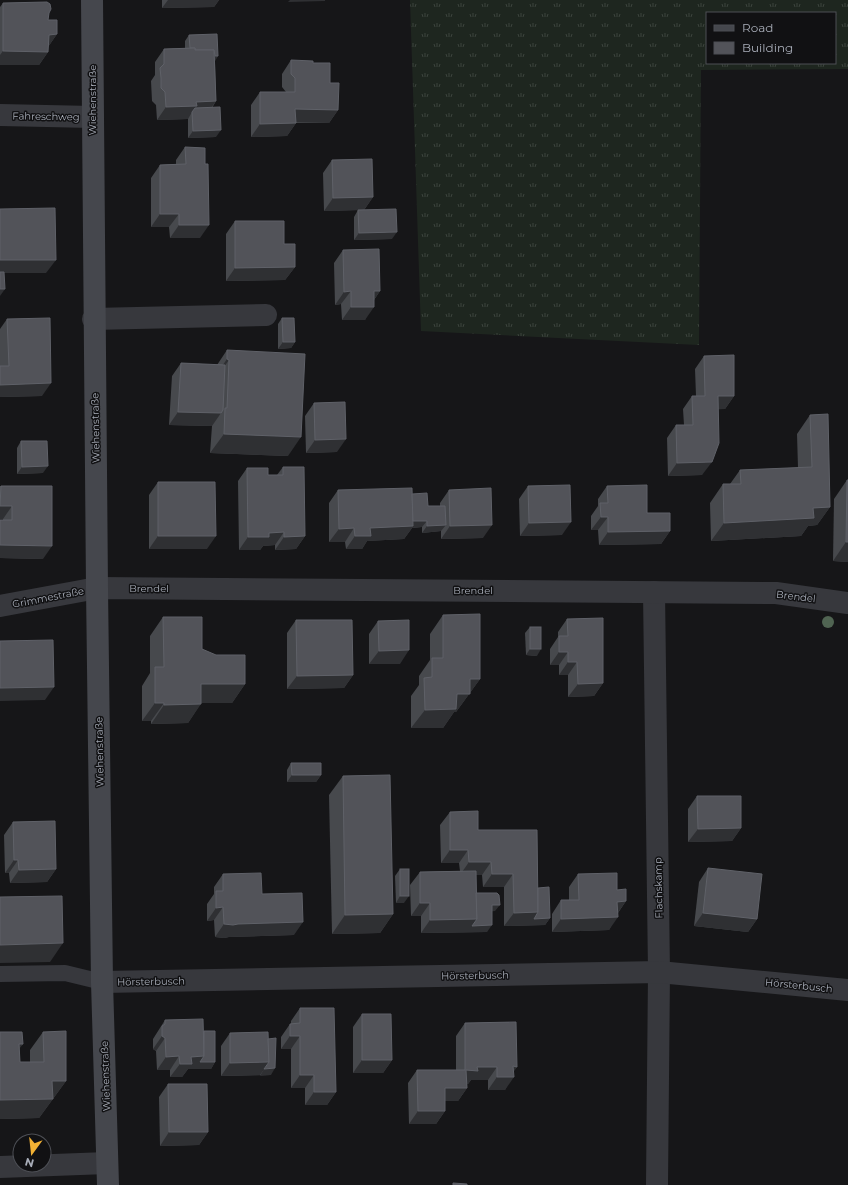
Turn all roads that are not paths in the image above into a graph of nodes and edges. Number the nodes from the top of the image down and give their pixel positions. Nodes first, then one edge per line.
1 (92, 0) edge
2 (0, 115) edge
3 (92, 117) junction
4 (266, 315) dead end
5 (94, 319) junction
6 (96, 588) junction
7 (654, 592) junction
8 (848, 603) edge
9 (0, 606) edge
10 (659, 972) junction
11 (0, 974) edge
12 (102, 982) junction
13 (848, 990) edge
14 (107, 1163) junction
15 (0, 1167) edge
16 (108, 1185) edge
17 (657, 1185) edge

1 - 3 street, Wiehenstraße
2 - 3 street, Fahreschweg
3 - 5 street, Wiehenstraße
4 - 5 street
5 - 6 street, Wiehenstraße
6 - 7 street, Brendel
6 - 9 street, Grimmestraße
6 - 12 street, Wiehenstraße
7 - 8 street, Brendel
7 - 10 street, Flachskamp
10 - 12 street, Hörsterbusch
10 - 13 street, Hörsterbusch
10 - 17 street, Flachskamp
11 - 12 lane
12 - 14 street, Wiehenstraße
14 - 15 street
14 - 16 street, Wiehenstraße

